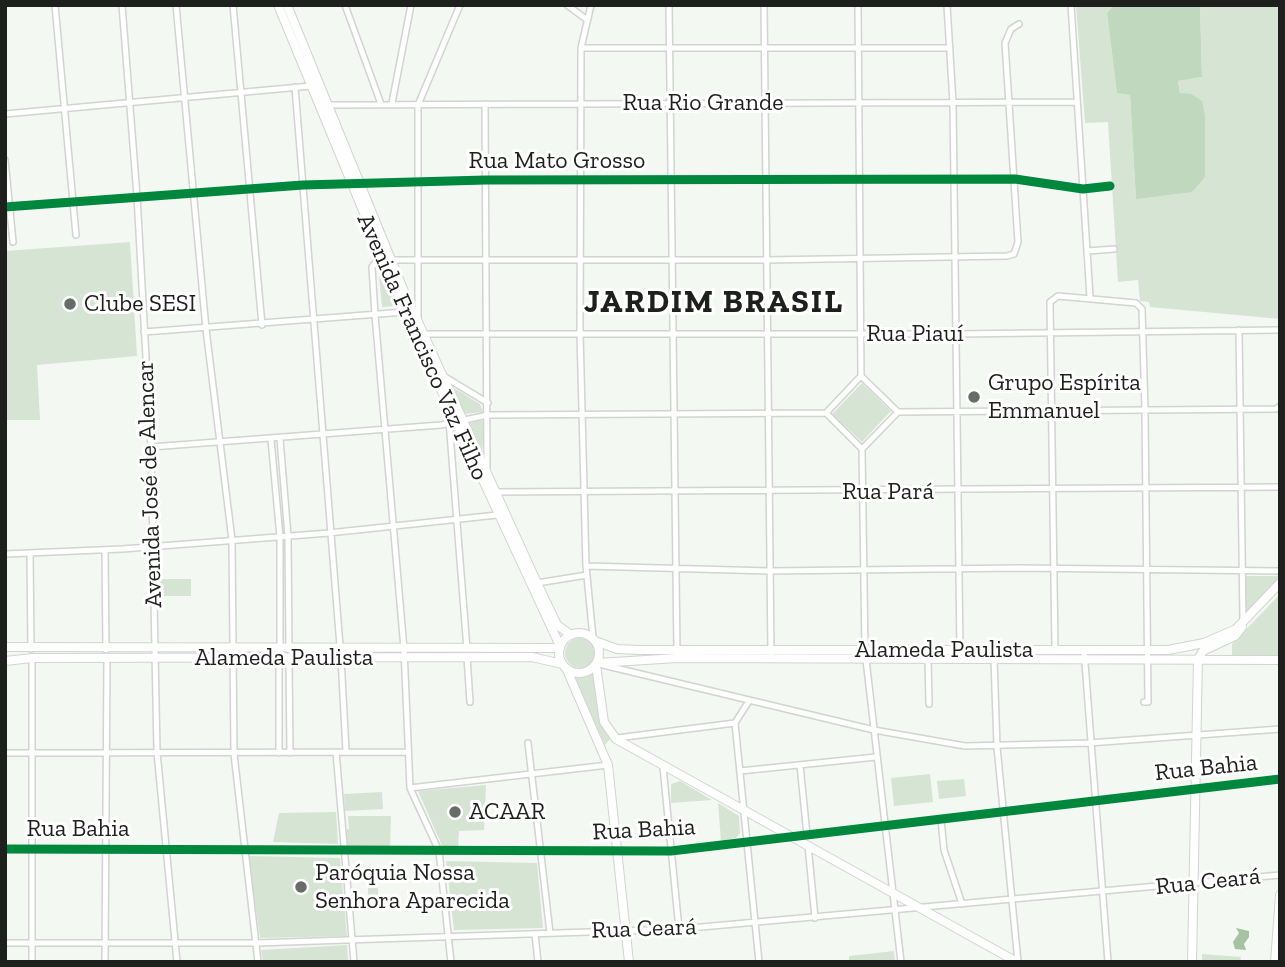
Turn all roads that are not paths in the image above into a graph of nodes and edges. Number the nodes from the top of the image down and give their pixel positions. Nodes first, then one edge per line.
1 (55, 5) edge
2 (122, 5) edge
3 (176, 5) edge
4 (233, 5) edge
5 (278, 5) edge
6 (287, 5) edge
7 (345, 5) edge
8 (460, 5) edge
9 (567, 5) edge
10 (591, 5) edge
11 (669, 5) edge
12 (764, 5) edge
13 (858, 5) edge
14 (947, 5) edge
15 (1071, 5) edge
16 (410, 6) edge
17 (586, 19) junction
18 (1019, 24) dead end
19 (671, 47) junction
20 (765, 47) junction
21 (581, 48) junction
22 (950, 48) junction
23 (858, 49) junction
24 (311, 86) junction
25 (295, 87) junction
26 (239, 91) junction
27 (184, 96) junction
28 (130, 101) junction
29 (672, 102) junction
30 (1077, 102) junction
31 (392, 103) junction
32 (580, 103) junction
33 (766, 103) junction
34 (953, 103) junction
35 (1010, 103) junction
36 (382, 104) junction
37 (485, 104) junction
38 (859, 104) junction
39 (329, 105) junction
40 (418, 105) junction
41 (66, 108) junction
42 (5, 114) edge
43 (5, 160) edge
44 (1015, 179) junction
45 (486, 180) junction
46 (580, 180) junction
47 (672, 180) junction
48 (418, 181) junction
49 (860, 181) junction
50 (954, 181) junction
51 (767, 182) junction
52 (354, 183) junction
53 (303, 185) junction
54 (1110, 187) dead end
55 (1083, 189) junction
56 (248, 190) junction
57 (192, 193) junction
58 (137, 196) junction
59 (71, 202) junction
60 (8, 207) edge
61 (76, 235) dead end
62 (13, 242) dead end
63 (1114, 249) dead end
64 (1088, 251) junction
65 (380, 256) junction
66 (674, 258) junction
67 (861, 258) junction
68 (955, 258) junction
69 (419, 259) junction
70 (580, 259) junction
71 (391, 260) junction
72 (486, 260) junction
73 (767, 260) junction
74 (1090, 298) junction
75 (405, 312) junction
76 (375, 315) junction
77 (313, 320) junction
78 (418, 321) junction
79 (262, 325) junction
80 (206, 329) junction
81 (1239, 330) junction
82 (1280, 330) edge
83 (144, 332) junction
84 (580, 332) junction
85 (675, 332) junction
86 (487, 333) junction
87 (1143, 333) junction
88 (424, 334) junction
89 (862, 334) junction
90 (956, 334) junction
91 (1049, 334) junction
92 (768, 335) junction
93 (443, 376) junction
94 (862, 376) junction
95 (488, 402) junction
96 (1240, 409) junction
97 (1278, 409) edge
98 (1053, 410) junction
99 (1145, 410) junction
100 (898, 412) junction
101 (958, 412) junction
102 (676, 413) junction
103 (768, 413) junction
104 (826, 413) junction
105 (581, 414) junction
106 (488, 415) junction
107 (456, 422) junction
108 (441, 425) junction
109 (386, 430) junction
110 (450, 432) junction
111 (322, 434) junction
112 (280, 439) junction
113 (271, 440) junction
114 (222, 443) junction
115 (151, 447) junction
116 (862, 449) junction
117 (487, 471) junction
118 (1280, 487) edge
119 (1146, 488) junction
120 (1241, 488) junction
121 (677, 489) junction
122 (1052, 490) junction
123 (583, 491) junction
124 (958, 491) junction
125 (496, 492) junction
126 (863, 492) junction
127 (768, 493) junction
128 (497, 515) junction
129 (456, 520) junction
130 (394, 527) junction
131 (329, 533) junction
132 (288, 536) junction
133 (280, 537) junction
134 (232, 540) junction
135 (155, 546) junction
136 (105, 550) junction
137 (30, 553) junction
138 (5, 554) edge
139 (586, 566) junction
140 (677, 567) junction
141 (959, 568) junction
142 (1053, 568) junction
143 (1242, 570) junction
144 (770, 571) junction
145 (864, 571) junction
146 (1147, 571) junction
147 (1280, 571) edge
148 (587, 575) junction
149 (537, 583) junction
150 (1280, 583) edge
151 (1277, 591) edge
152 (1243, 624) junction
153 (571, 635) junction
154 (594, 639) junction
155 (1229, 639) junction
156 (5, 647) edge
157 (560, 647) junction
158 (340, 648) junction
159 (405, 653) junction
160 (467, 653) junction
161 (31, 654) junction
162 (107, 654) junction
163 (155, 654) junction
164 (232, 654) junction
165 (284, 654) junction
166 (677, 654) junction
167 (771, 654) junction
168 (1055, 654) junction
169 (1083, 654) junction
170 (866, 655) junction
171 (960, 655) junction
172 (1148, 655) junction
173 (341, 658) junction
174 (928, 659) junction
175 (994, 659) junction
176 (1198, 659) junction
177 (1227, 659) junction
178 (1280, 660) edge
179 (5, 661) edge
180 (597, 664) junction
181 (564, 667) junction
182 (749, 701) junction
183 (470, 702) dead end
184 (1144, 702) dead end
185 (929, 704) dead end
186 (735, 723) junction
187 (1280, 729) edge
188 (874, 730) junction
189 (1198, 734) junction
190 (616, 738) junction
191 (528, 743) dead end
192 (1089, 743) junction
193 (998, 747) junction
194 (346, 751) junction
195 (157, 752) junction
196 (336, 752) junction
197 (407, 752) junction
198 (5, 753) edge
199 (31, 753) junction
200 (108, 753) junction
201 (279, 753) junction
202 (290, 753) junction
203 (234, 754) junction
204 (606, 754) junction
205 (876, 757) junction
206 (608, 765) junction
207 (800, 765) junction
208 (663, 767) junction
209 (740, 771) junction
210 (531, 773) junction
211 (1280, 779) edge
212 (411, 788) junction
213 (1196, 789) junction
214 (1094, 800) junction
215 (743, 811) junction
216 (1003, 811) junction
217 (941, 820) junction
218 (886, 827) junction
219 (807, 835) junction
220 (789, 836) junction
221 (746, 843) junction
222 (808, 847) junction
223 (165, 848) junction
224 (244, 848) junction
225 (5, 849) edge
226 (32, 849) junction
227 (106, 849) junction
228 (343, 849) junction
229 (439, 851) junction
230 (671, 851) junction
231 (619, 852) junction
232 (541, 853) junction
233 (1280, 876) edge
234 (1195, 884) junction
235 (1103, 893) junction
236 (893, 894) junction
237 (1280, 895) edge
238 (1012, 900) junction
239 (962, 904) junction
240 (922, 907) junction
241 (895, 909) junction
242 (816, 918) junction
243 (755, 924) junction
244 (626, 929) junction
245 (680, 929) junction
246 (551, 933) junction
247 (535, 934) junction
248 (448, 935) junction
249 (1278, 938) edge
250 (352, 940) junction
251 (174, 942) junction
252 (5, 943) edge
253 (32, 943) junction
254 (105, 943) junction
255 (256, 943) junction
256 (32, 962) edge
257 (105, 962) edge
258 (177, 962) edge
259 (258, 962) edge
260 (354, 962) edge
261 (451, 962) edge
262 (538, 962) edge
263 (629, 962) edge
264 (759, 962) edge
265 (901, 962) edge
266 (1017, 962) edge
267 (1108, 962) edge
268 (1192, 962) edge
269 (1275, 962) edge

1 - 41 street
2 - 28 street, Avenida José de Alencar
3 - 27 street
4 - 26 street
5 - 24 main road, Avenida Francisco Vaz Filho
6 - 39 main road, Avenida Francisco Vaz Filho
7 - 36 street
8 - 40 street
9 - 17 street
10 - 17 street
11 - 19 street
12 - 20 street
13 - 23 street
14 - 22 street
15 - 30 street
16 - 31 street
17 - 21 street
18 - 35 street
19 - 20 street
19 - 21 street
19 - 29 street
20 - 23 street
20 - 33 street
21 - 32 street
22 - 23 street
22 - 34 street
23 - 38 street
24 - 25 street
24 - 52 main road, Avenida Francisco Vaz Filho
25 - 26 street
25 - 53 street
26 - 27 street
26 - 56 street
27 - 28 street
27 - 57 street
28 - 41 street
28 - 58 street, Avenida José de Alencar
29 - 32 street, Rua Rio Grande
29 - 33 street, Rua Rio Grande
29 - 47 street
30 - 35 street, Rua Rio Grande
30 - 55 street
31 - 36 street, Rua Rio Grande
31 - 40 street, Rua Rio Grande
32 - 37 street, Rua Rio Grande
32 - 46 street
33 - 38 street, Rua Rio Grande
33 - 51 street
34 - 35 street, Rua Rio Grande
34 - 38 street, Rua Rio Grande
34 - 50 street
35 - 44 street
36 - 39 street, Rua Rio Grande
37 - 40 street, Rua Rio Grande
37 - 45 street
38 - 49 street
39 - 52 main road, Avenida Francisco Vaz Filho
40 - 48 street
41 - 42 street
41 - 59 street
43 - 60 street
44 - 50 street, Rua Mato Grosso
44 - 55 street, Rua Mato Grosso
44 - 68 street
45 - 46 street, Rua Mato Grosso
45 - 48 street, Rua Mato Grosso
45 - 72 street
46 - 47 street, Rua Mato Grosso
46 - 70 street
47 - 51 street, Rua Mato Grosso
47 - 66 street
48 - 52 street, Rua Mato Grosso
48 - 69 street
49 - 50 street, Rua Mato Grosso
49 - 51 street, Rua Mato Grosso
49 - 67 street
50 - 68 street
51 - 73 street
52 - 53 street, Rua Mato Grosso
52 - 65 main road, Avenida Francisco Vaz Filho
52 - 71 main road, Avenida Francisco Vaz Filho
53 - 56 street, Rua Mato Grosso
53 - 77 street
54 - 55 street, Rua Mato Grosso
55 - 64 street
56 - 57 street, Rua Mato Grosso
56 - 79 street
57 - 58 street, Rua Mato Grosso
57 - 80 street
58 - 59 street, Rua Mato Grosso
58 - 83 street, Avenida José de Alencar
59 - 60 street, Rua Mato Grosso
59 - 61 street
60 - 62 street
63 - 64 street
64 - 74 street
65 - 75 main road, Avenida Francisco Vaz Filho
65 - 76 street
66 - 70 street
66 - 73 street
66 - 85 street
67 - 68 street
67 - 73 street
67 - 89 street
68 - 90 street
69 - 71 street
69 - 72 street
69 - 78 street
70 - 72 street
70 - 84 street
71 - 78 main road, Avenida Francisco Vaz Filho
72 - 86 street
73 - 92 street
74 - 87 street
74 - 91 street
75 - 76 street
75 - 107 main road, Avenida Francisco Vaz Filho
76 - 77 street
76 - 109 street
77 - 79 street
77 - 111 street
78 - 88 main road, Avenida Francisco Vaz Filho
79 - 80 street
80 - 83 street
80 - 114 street
81 - 82 street, Rua Piauí
81 - 87 street, Rua Piauí
81 - 96 street
83 - 115 street, Avenida José de Alencar
84 - 85 street, Rua Piauí
84 - 86 street, Rua Piauí
84 - 105 street
85 - 92 street, Rua Piauí
85 - 102 street
86 - 88 street, Rua Piauí
86 - 95 street
87 - 91 street, Rua Piauí
87 - 99 street
88 - 93 main road, Avenida Francisco Vaz Filho
89 - 90 street, Rua Piauí
89 - 92 street, Rua Piauí
89 - 94 street
90 - 91 street, Rua Piauí
90 - 101 street
91 - 98 street
92 - 103 street
93 - 95 street
93 - 107 main road, Avenida Francisco Vaz Filho
94 - 100 street
94 - 104 street
95 - 106 street
96 - 97 street
96 - 99 street
96 - 120 street
98 - 99 street
98 - 101 street
98 - 122 street
99 - 119 street
100 - 101 street
100 - 116 street
101 - 124 street
102 - 103 street
102 - 105 street
102 - 121 street
103 - 104 street
103 - 127 street
104 - 116 street
105 - 106 street
105 - 123 street
106 - 107 street
106 - 117 street
107 - 108 street
107 - 110 street
107 - 117 main road, Avenida Francisco Vaz Filho
107 - 128 main road, Avenida Francisco Vaz Filho
108 - 109 street
108 - 110 street
109 - 111 street
109 - 130 street
110 - 129 street
111 - 112 street
111 - 131 street
112 - 113 street
112 - 132 street
113 - 114 street
113 - 133 street
114 - 115 street
114 - 134 street
115 - 135 street, Avenida José de Alencar
116 - 126 street
117 - 125 main road, Avenida Francisco Vaz Filho
118 - 120 street, Rua Pará
119 - 120 street, Rua Pará
119 - 122 street, Rua Pará
119 - 146 street
120 - 143 street
121 - 123 street, Rua Pará
121 - 127 street, Rua Pará
121 - 140 street
122 - 124 street, Rua Pará
122 - 142 street
123 - 125 street, Rua Pará
123 - 139 street
124 - 126 street, Rua Pará
124 - 141 street
125 - 149 main road, Avenida Francisco Vaz Filho
126 - 127 street, Rua Pará
126 - 145 street
127 - 144 street
128 - 129 street
128 - 157 main road, Avenida Francisco Vaz Filho
129 - 130 street
129 - 160 street
130 - 131 street
130 - 159 street
131 - 132 street
131 - 158 street
132 - 133 street
132 - 165 street
133 - 134 street
133 - 165 street
134 - 135 street
134 - 164 street
135 - 136 street
135 - 163 street, Avenida José de Alencar
136 - 137 street
136 - 162 street
137 - 138 street
137 - 161 street
139 - 140 street
139 - 148 street
140 - 144 street
140 - 166 street
141 - 142 street
141 - 145 street
141 - 171 street
142 - 146 street
142 - 168 street
143 - 146 street
143 - 147 street
143 - 152 street
144 - 145 street
144 - 167 street
145 - 170 street
146 - 172 street
148 - 149 street
148 - 154 street
149 - 153 main road, Avenida Francisco Vaz Filho
150 - 151 main road, Alameda Paulista
151 - 152 main road, Alameda Paulista
152 - 155 main road
152 - 172 main road, Alameda Paulista
153 - 154 main road
153 - 157 main road
154 - 166 main road, Alameda Paulista
154 - 180 main road
155 - 176 main road
155 - 177 main road
156 - 161 main road, Alameda Paulista
157 - 160 main road, Alameda Paulista
157 - 181 main road
158 - 159 main road, Alameda Paulista
158 - 165 main road, Alameda Paulista
158 - 173 street
159 - 160 main road, Alameda Paulista
159 - 173 main road, Alameda Paulista
159 - 197 street
160 - 181 main road, Alameda Paulista
160 - 183 street
161 - 162 main road, Alameda Paulista
161 - 179 main road, Alameda Paulista
161 - 199 street
162 - 163 main road, Alameda Paulista
162 - 200 street
163 - 164 main road, Alameda Paulista
163 - 195 street, Avenida José de Alencar
164 - 165 main road, Alameda Paulista
164 - 203 street
165 - 173 main road, Alameda Paulista
165 - 201 street
165 - 202 street
166 - 167 main road, Alameda Paulista
166 - 180 main road, Alameda Paulista
167 - 170 main road, Alameda Paulista
168 - 169 main road, Alameda Paulista
168 - 171 main road, Alameda Paulista
168 - 175 main road, Alameda Paulista
169 - 172 main road, Alameda Paulista
169 - 192 street
170 - 171 main road, Alameda Paulista
170 - 174 main road, Alameda Paulista
170 - 188 street
171 - 174 main road, Alameda Paulista
171 - 175 main road, Alameda Paulista
172 - 176 main road, Alameda Paulista
172 - 184 street
173 - 194 street
174 - 185 street
175 - 193 street
176 - 177 main road, Alameda Paulista
176 - 189 main road
177 - 178 main road, Alameda Paulista
180 - 181 main road
180 - 182 street
180 - 190 main road
181 - 204 main road
182 - 186 street
182 - 188 street
186 - 190 street
186 - 209 street
187 - 189 street
188 - 193 street
188 - 205 street
189 - 192 street
189 - 213 main road
190 - 204 main road
190 - 208 main road
191 - 210 street
192 - 193 street
192 - 214 street
193 - 216 street
194 - 196 street
194 - 197 street
195 - 200 street
195 - 203 street
195 - 223 street, Avenida José de Alencar
196 - 202 street
196 - 228 street
197 - 212 street
198 - 199 street
199 - 200 street
199 - 226 street
200 - 227 street
201 - 202 street
201 - 203 street
203 - 224 street
204 - 206 main road
205 - 207 street
205 - 218 street
206 - 210 street
206 - 231 main road
207 - 209 street
207 - 219 street
208 - 215 main road
208 - 230 street
209 - 215 street
210 - 212 street
210 - 232 street
211 - 213 street, Rua Bahia
212 - 229 street
213 - 214 street, Rua Bahia
213 - 234 main road
214 - 216 street, Rua Bahia
214 - 235 street
215 - 220 main road
215 - 221 street
216 - 217 street, Rua Bahia
216 - 238 street
217 - 218 street, Rua Bahia
217 - 239 street
218 - 219 street, Rua Bahia
218 - 236 street
219 - 220 street, Rua Bahia
219 - 222 street
220 - 221 street, Rua Bahia
220 - 222 main road
221 - 230 street, Rua Bahia
221 - 243 street
222 - 236 main road
222 - 242 street
223 - 224 street, Rua Bahia
223 - 227 street, Rua Bahia
223 - 251 street, Avenida José de Alencar
224 - 228 street, Rua Bahia
224 - 255 street
225 - 226 street, Rua Bahia
226 - 227 street, Rua Bahia
226 - 253 street
227 - 254 street
228 - 229 street, Rua Bahia
228 - 250 street
229 - 232 street, Rua Bahia
229 - 248 street
230 - 231 street, Rua Bahia
230 - 245 street
231 - 232 street, Rua Bahia
231 - 244 main road
232 - 246 street
233 - 234 street, Rua Ceará
234 - 235 street, Rua Ceará
234 - 268 main road
235 - 238 street, Rua Ceará
235 - 267 street
236 - 240 main road
236 - 241 street
237 - 249 main road
238 - 239 street, Rua Ceará
238 - 266 street
239 - 240 street, Rua Ceará
240 - 241 street, Rua Ceará
240 - 266 main road
241 - 242 street, Rua Ceará
241 - 265 street
242 - 243 street, Rua Ceará
243 - 245 street, Rua Ceará
243 - 264 street
244 - 245 street, Rua Ceará
244 - 246 street, Rua Ceará
244 - 263 main road
246 - 247 street, Rua Ceará
247 - 248 street, Rua Ceará
247 - 262 street
248 - 250 street, Rua Ceará
248 - 261 street
249 - 269 main road
250 - 255 street, Rua Ceará
250 - 260 street
251 - 254 street, Rua Ceará
251 - 255 street, Rua Ceará
251 - 258 street, Avenida José de Alencar
252 - 253 street, Rua Ceará
253 - 254 street, Rua Ceará
253 - 256 street
254 - 257 street
255 - 259 street

